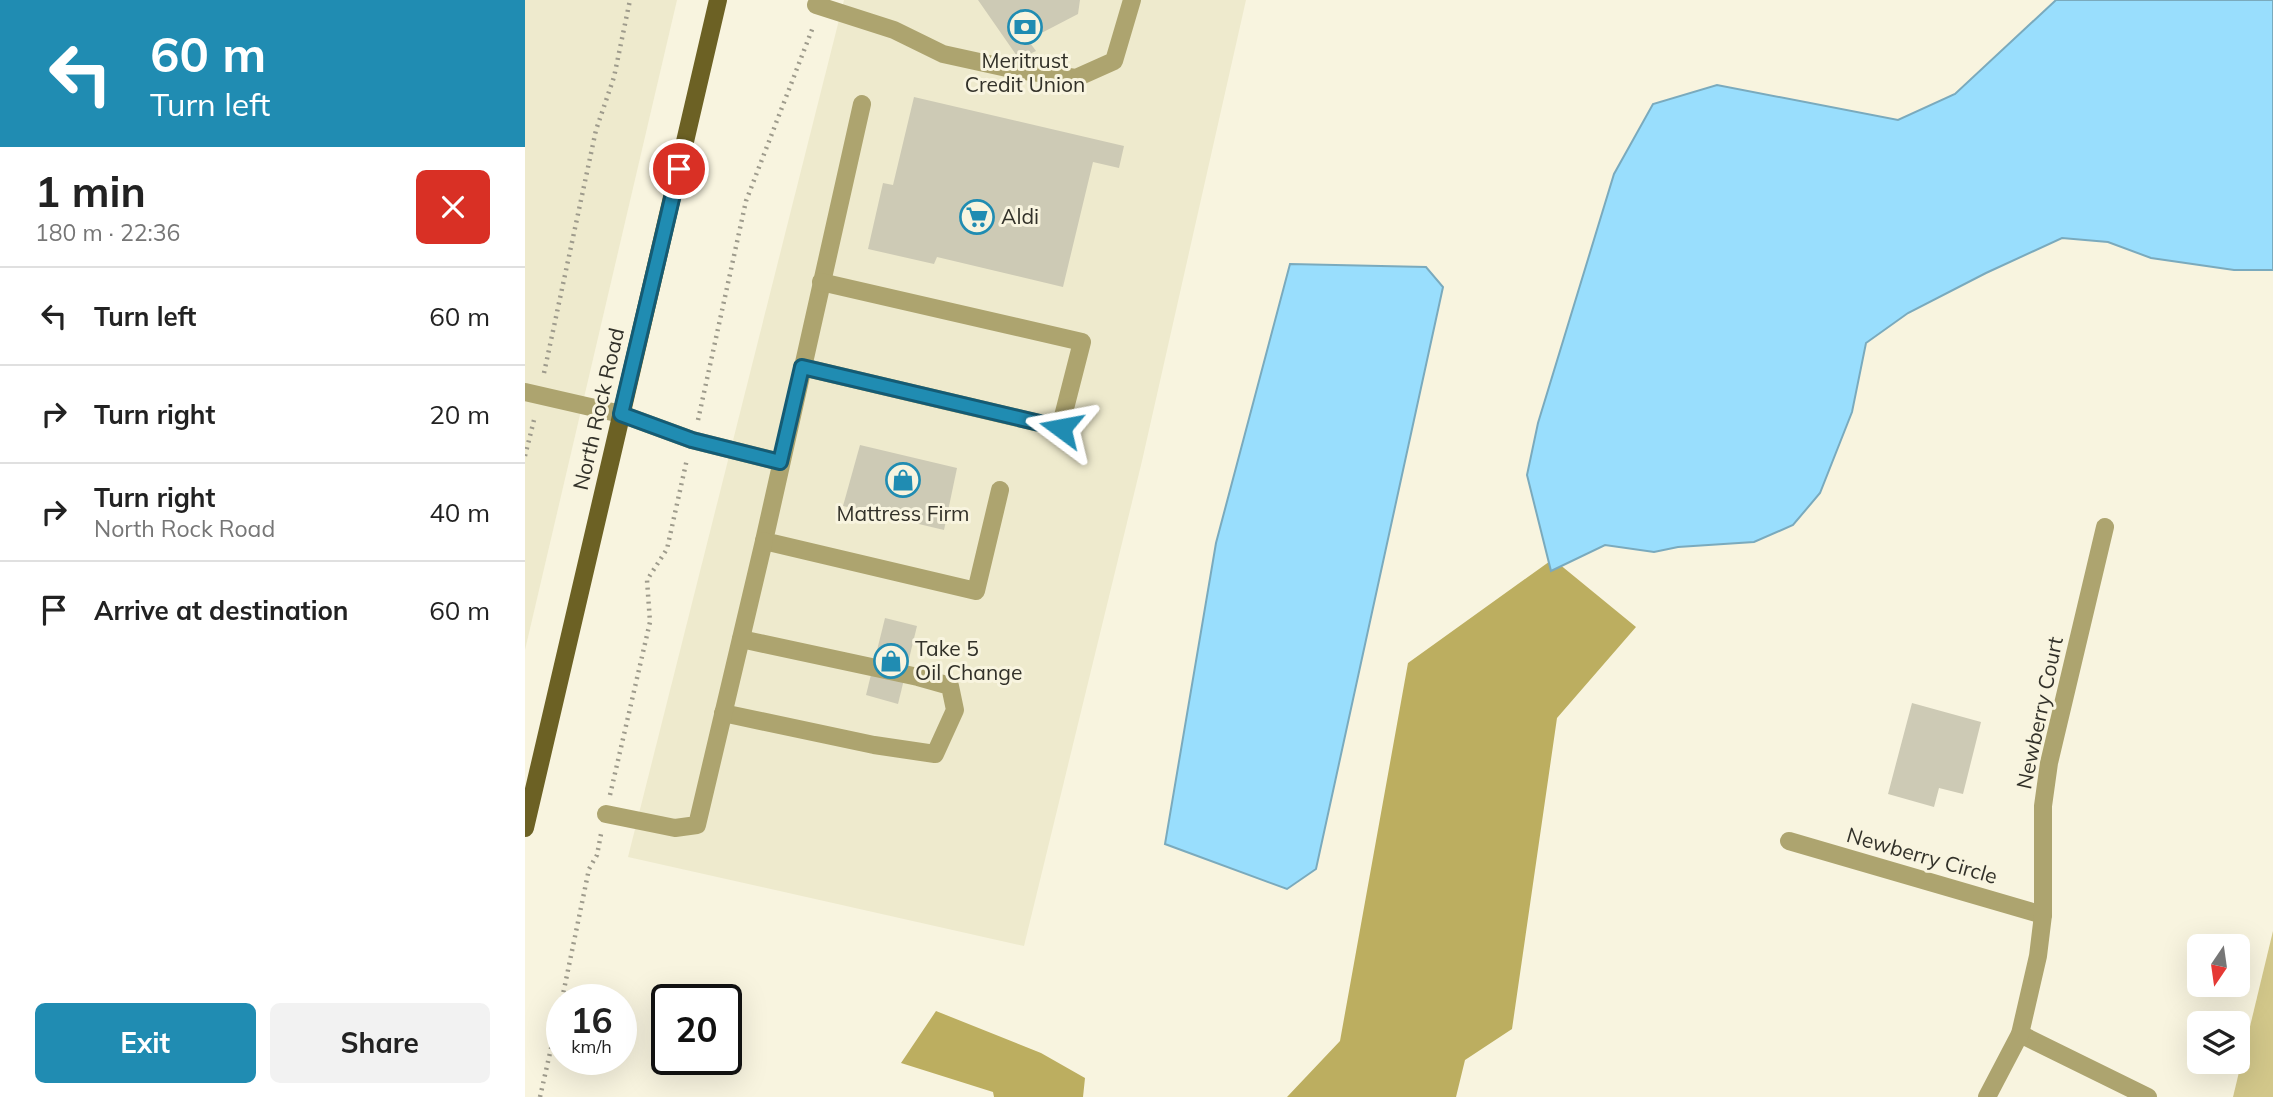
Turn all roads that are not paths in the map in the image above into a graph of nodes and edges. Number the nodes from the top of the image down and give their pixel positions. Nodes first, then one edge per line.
1 (718, 0) edge
2 (1132, 0) edge
3 (816, 5) road end
4 (862, 104) dead end
5 (821, 282) junction
6 (802, 367) junction
7 (525, 392) edge
8 (621, 414) junction
9 (780, 462) junction
10 (1000, 490) dead end
11 (2105, 527) dead end
12 (764, 541) junction
13 (741, 639) junction
14 (723, 713) junction
15 (606, 814) road end
16 (525, 828) edge
17 (1789, 841) dead end
18 (2043, 915) junction
19 (2020, 1034) junction
20 (1987, 1097) edge
21 (2148, 1097) edge

1 - 8 main road, North Rock Road
2 - 3 street
4 - 5 street
5 - 6 street
5 - 6 street
6 - 9 street
7 - 8 street
8 - 9 street
8 - 16 main road, North Rock Road
9 - 12 street
10 - 12 street
11 - 18 street, Newberry Court
12 - 13 street
13 - 14 street
13 - 14 street
14 - 15 street
17 - 18 street, Newberry Circle
18 - 19 street, Newberry Court
19 - 20 street, Newberry Court
19 - 21 street

